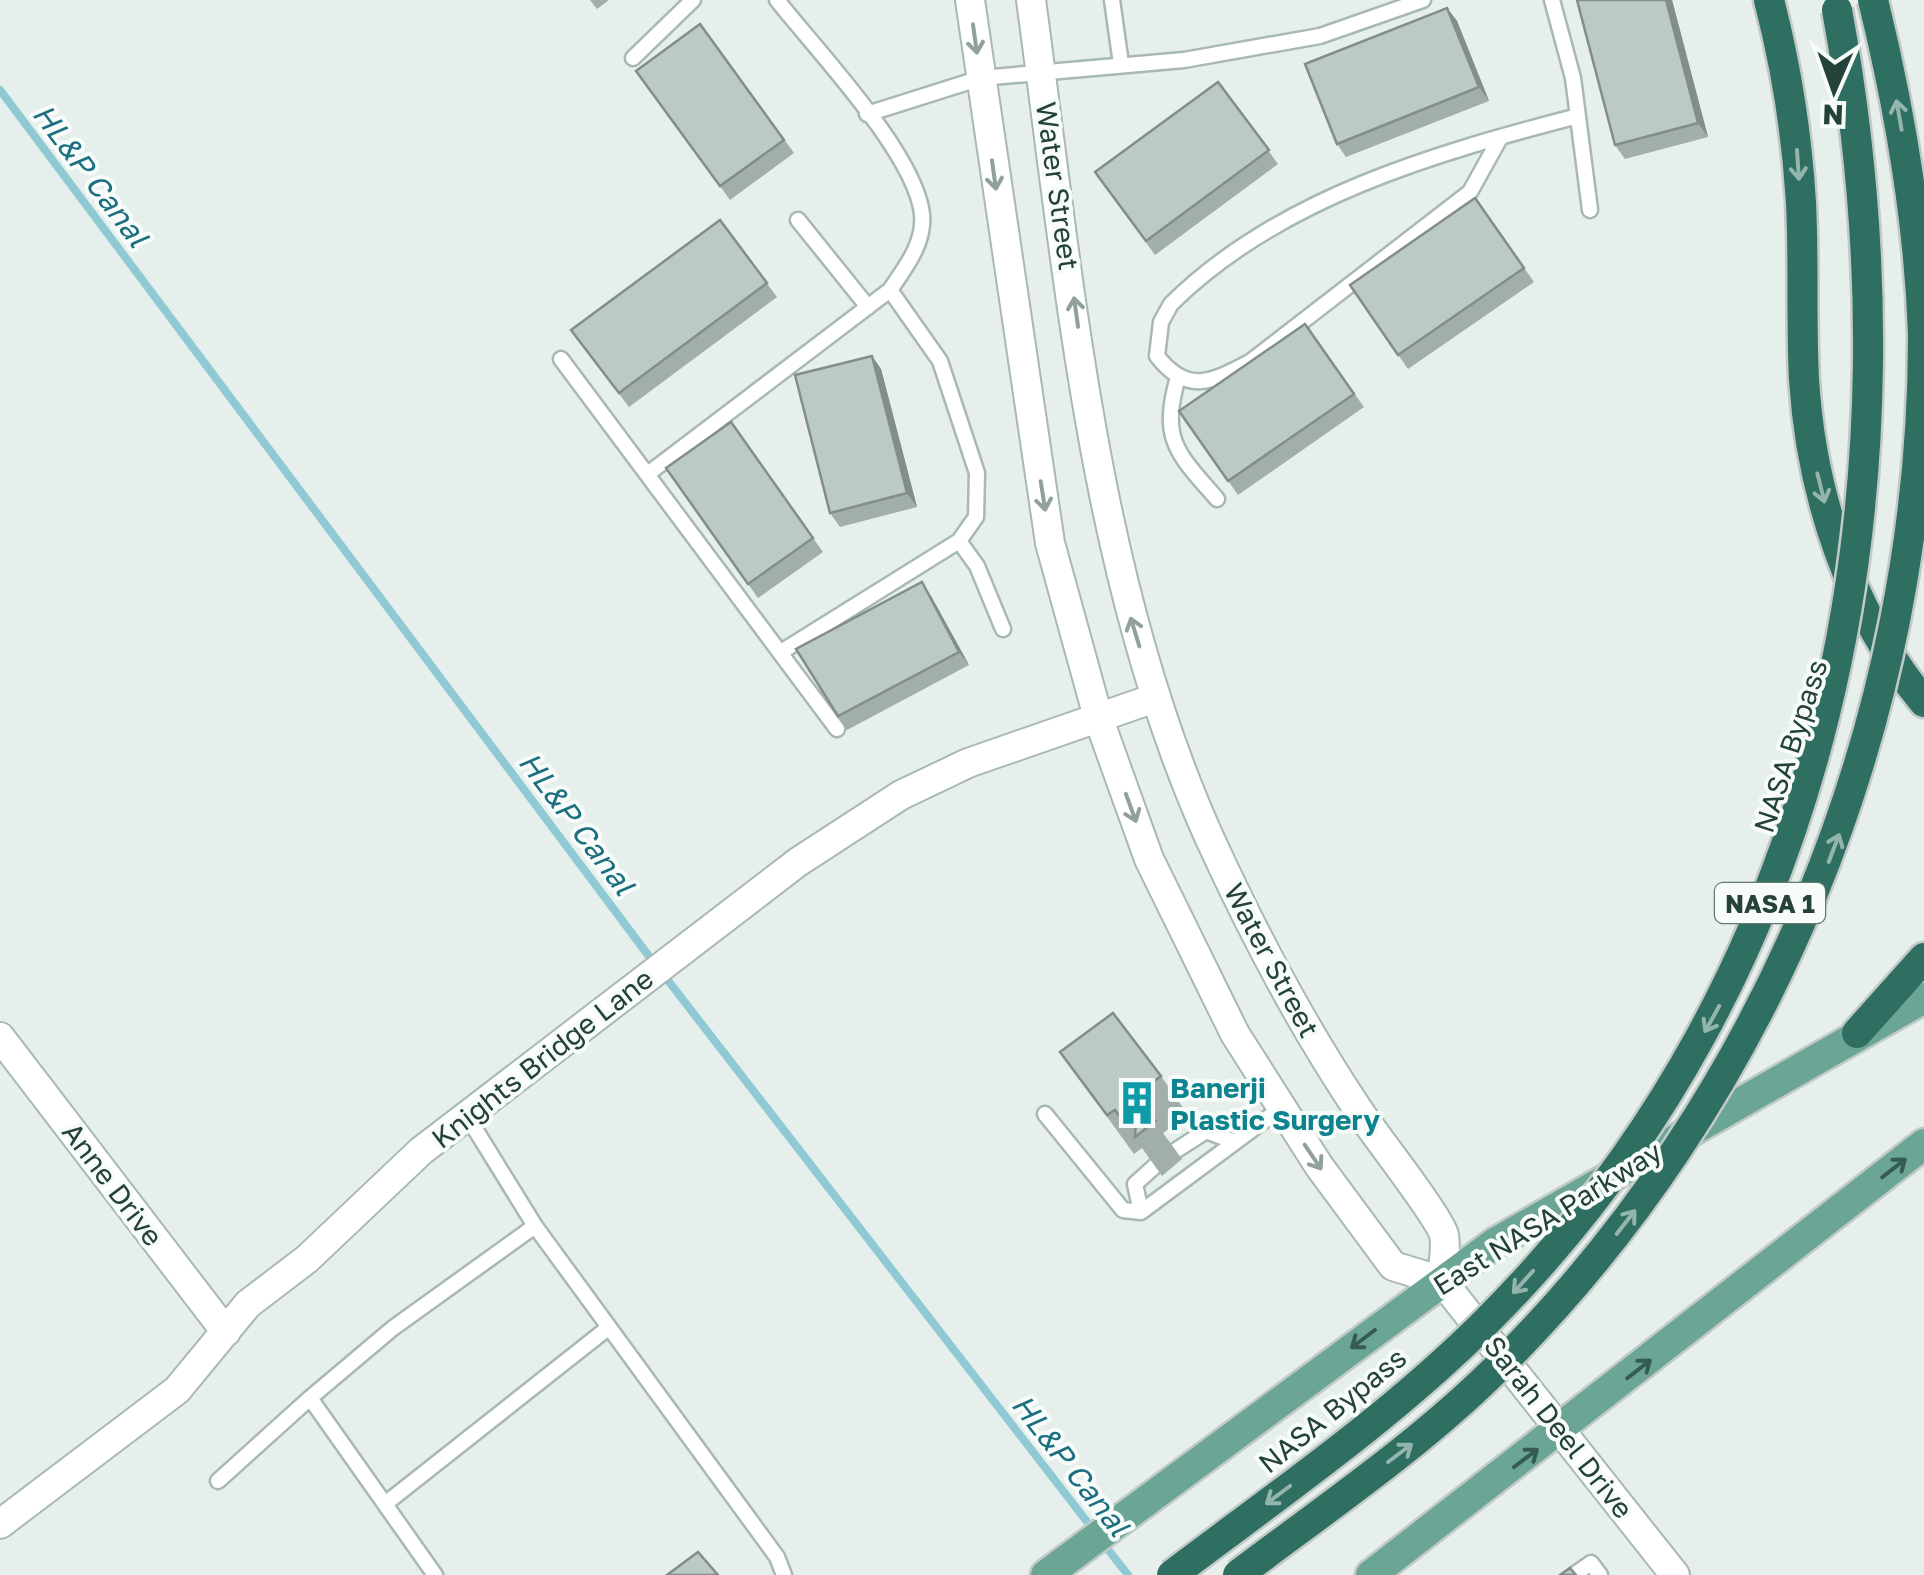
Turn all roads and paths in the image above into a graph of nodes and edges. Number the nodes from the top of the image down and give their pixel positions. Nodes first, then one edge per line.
1 (693, 0) edge
2 (777, 0) edge
3 (970, 0) edge
4 (1031, 0) edge
5 (1112, 0) edge
6 (1423, 0) edge
7 (1552, 0) edge
8 (1769, 0) edge
9 (1873, 0) edge
10 (1835, 5) edge
11 (633, 58) dead end
12 (1121, 64) junction
13 (1041, 69) junction
14 (981, 78) junction
15 (868, 114) junction
16 (1578, 116) junction
17 (1500, 138) junction
18 (1590, 210) dead end
19 (798, 220) dead end
20 (890, 290) junction
21 (868, 307) junction
22 (561, 359) dead end
23 (1178, 377) junction
24 (649, 473) junction
25 (1217, 499) dead end
26 (959, 541) junction
27 (1002, 629) dead end
28 (781, 652) junction
29 (1155, 698) junction
30 (1924, 702) edge
31 (1098, 717) junction
32 (836, 728) edge
33 (1924, 958) edge
34 (1924, 998) edge
35 (1857, 1033) junction
36 (0, 1037) edge
37 (1280, 1108) junction
38 (1045, 1114) dead end
39 (467, 1116) junction
40 (1235, 1142) junction
41 (1924, 1144) edge
42 (1176, 1152) dead end
43 (1155, 1166) dead end
44 (1141, 1212) junction
45 (535, 1226) junction
46 (1442, 1281) junction
47 (608, 1328) junction
48 (226, 1332) junction
49 (310, 1398) junction
50 (1562, 1430) junction
51 (218, 1481) dead end
52 (385, 1504) junction
53 (0, 1524) edge
54 (435, 1575) edge
55 (784, 1575) edge
56 (1046, 1575) edge
57 (1172, 1575) edge
58 (1238, 1575) edge
59 (1371, 1575) edge
60 (1574, 1575) edge
61 (1600, 1575) edge
62 (1675, 1575) edge

1 - 11 lane
2 - 15 lane
3 -> 14 street
4 - 13 street, Water Street
5 - 12 lane
6 - 12 lane
7 - 16 lane
8 -> 30 highway
58 -> 9 highway, NASA 1, bridge
10 -> 57 highway, NASA Bypass / NASA 1, bridge
12 - 13 lane
13 - 14 lane
29 -> 13 street, Water Street
14 - 15 lane
14 -> 31 street
15 - 20 lane
16 - 17 lane
16 - 18 lane
17 - 23 lane
17 - 23 lane
19 - 21 lane
20 - 21 lane
20 - 26 lane
21 - 24 lane
22 - 24 lane
23 - 25 lane
24 - 28 lane
26 - 27 lane
26 - 28 lane
28 - 32 lane
29 - 31 street, Knights Bridge Lane
29 - 46 street, Water Street
31 -> 37 street
31 - 39 street, Knights Bridge Lane
33 - 35 highway
34 - 35 main road, East NASA Parkway
35 - 46 main road, East NASA Parkway
36 - 48 street, Anne Drive
37 - 40 lane
37 -> 46 street
38 - 44 lane
39 - 45 lane
39 - 48 street, Knights Bridge Lane
40 - 42 lane
40 - 44 lane
50 -> 41 main road
43 - 44 lane
45 - 47 lane
45 - 49 lane
46 - 50 street, Sarah Deel Drive
46 -> 56 main road, East NASA Parkway
47 - 52 lane
47 - 55 lane
48 - 53 street, Knights Bridge Lane
49 - 51 lane
49 - 52 lane
59 -> 50 main road
50 - 62 street, Sarah Deel Drive
52 - 54 lane
60 - 61 lane

